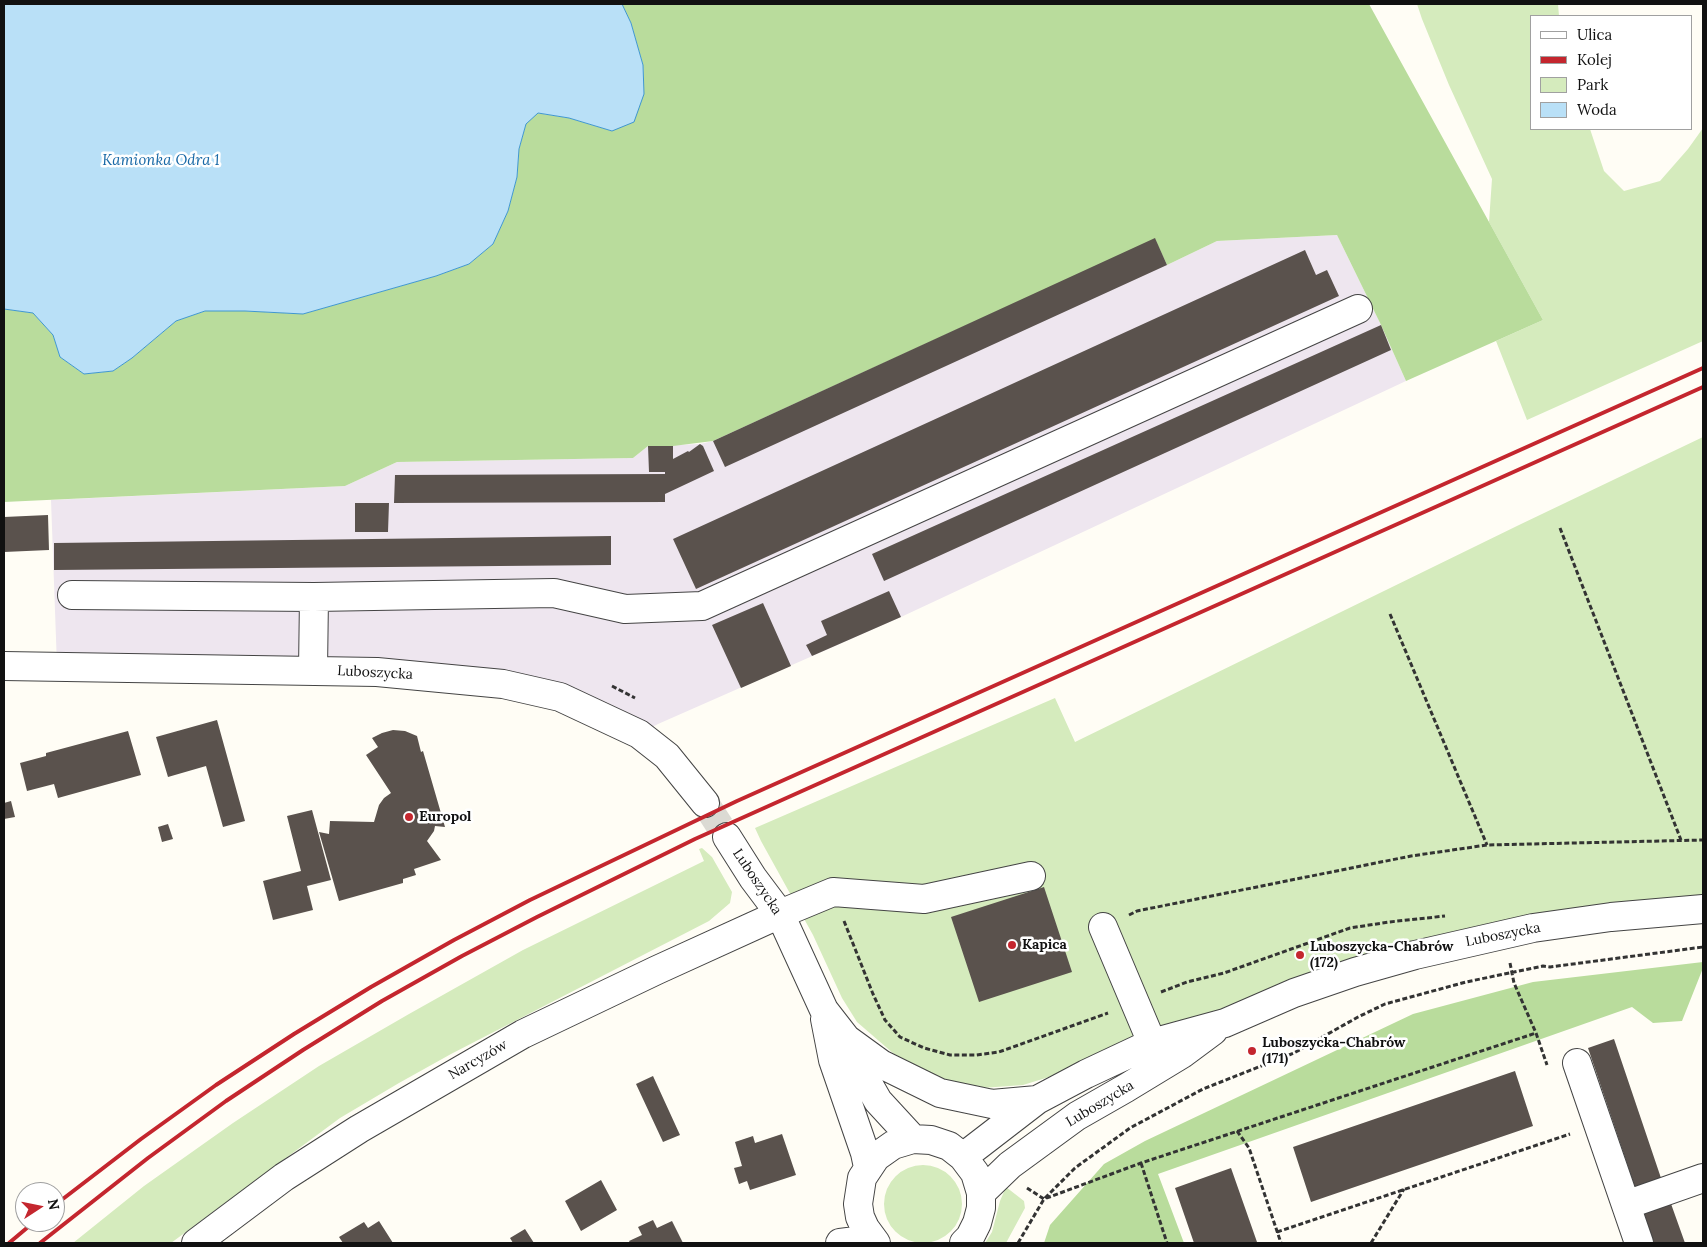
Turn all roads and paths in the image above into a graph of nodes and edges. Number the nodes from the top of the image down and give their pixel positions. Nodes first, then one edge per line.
1 (1358, 309) dead end
2 (1560, 528) dead end
3 (72, 595) dead end
4 (314, 597) junction
5 (1390, 614) dead end
6 (4, 666) edge
7 (313, 670) junction
8 (705, 803) tunnel mouth
9 (727, 837) tunnel mouth
10 (1680, 840) junction
11 (1703, 840) edge
12 (1487, 845) junction
13 (1031, 876) dead end
14 (833, 892) junction
15 (1703, 909) edge
16 (780, 914) junction
17 (1451, 915) dead end
18 (1103, 927) joint
19 (1703, 947) edge
20 (1134, 1003) junction
21 (824, 1010) junction
22 (1224, 1023) junction
23 (1536, 1033) dead end
24 (845, 1037) junction
25 (1152, 1043) junction
26 (1577, 1063) dead end
27 (1037, 1100) junction
28 (1237, 1131) junction
29 (1571, 1134) dead end
30 (913, 1139) junction
31 (963, 1157) junction
32 (1141, 1163) junction
33 (868, 1167) junction
34 (1703, 1178) edge
35 (1404, 1188) junction
36 (981, 1193) junction
37 (1044, 1199) junction
38 (1626, 1205) junction
39 (1277, 1232) junction
40 (874, 1241) edge
41 (196, 1243) edge
42 (840, 1243) edge
43 (964, 1243) edge
44 (1018, 1243) edge
45 (1167, 1243) edge
46 (1281, 1243) edge
47 (1371, 1243) edge
48 (1639, 1243) edge

1 - 4 street
2 - 10 path
3 - 4 street
4 - 7 street
5 - 12 path
6 - 7 street, Luboszycka
7 - 8 street, Luboszycka
9 - 16 street, Luboszycka
10 - 11 path
10 - 12 path
12 - 18 path
13 - 14 street
14 - 16 street, Narcyzów
14 - 20 path
15 - 22 street, Luboszycka
16 - 21 street, Luboszycka
16 - 41 street, Narcyzów
17 - 20 path
18 - 20 street
19 - 37 path
20 - 25 street
21 - 24 street, Luboszycka
21 - 33 street, Luboszycka
22 - 25 street, Luboszycka
22 - 36 street, Luboszycka
23 - 28 path
24 - 27 street
24 - 30 street, Luboszycka
25 - 27 street, Luboszycka
26 - 38 street
27 - 31 street, Luboszycka
28 - 32 path
28 - 39 path
29 - 35 path
30 - 31 street
30 - 33 street
31 - 36 street
32 - 37 path
32 - 45 path
33 - 40 street
34 - 38 street
35 - 39 path
35 - 47 path
36 - 43 street
37 - 44 path
38 - 48 street
39 - 46 path
40 - 42 street

